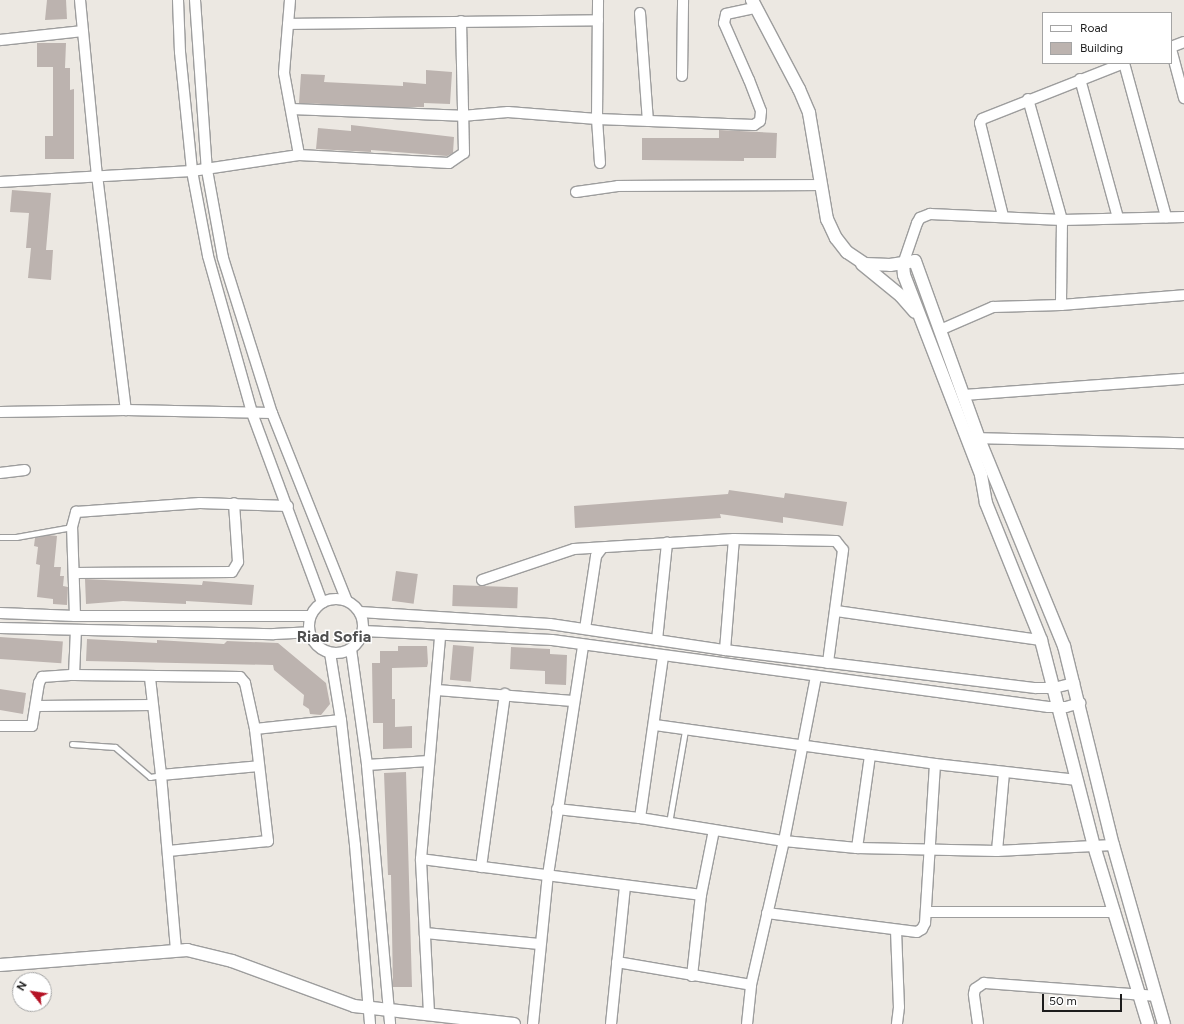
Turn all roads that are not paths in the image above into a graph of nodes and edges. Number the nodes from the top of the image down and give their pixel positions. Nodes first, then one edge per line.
1 (80, 0) edge
2 (178, 0) edge
3 (195, 0) edge
4 (290, 0) edge
5 (598, 0) edge
6 (682, 0) edge
7 (753, 4) edge
8 (640, 13) dead end
9 (598, 20) junction
10 (461, 21) junction
11 (288, 24) junction
12 (83, 31) junction
13 (0, 40) edge
14 (1184, 42) edge
15 (1172, 48) edge
16 (180, 52) junction
17 (197, 52) junction
18 (1172, 52) edge
19 (1121, 64) edge
20 (1124, 64) edge
21 (682, 76) dead end
22 (1080, 79) junction
23 (1184, 98) edge
24 (1028, 99) junction
25 (291, 109) junction
26 (462, 116) junction
27 (596, 119) junction
28 (648, 121) junction
29 (299, 154) junction
30 (600, 163) dead end
31 (208, 170) junction
32 (192, 172) junction
33 (97, 175) junction
34 (0, 182) edge
35 (821, 185) junction
36 (576, 192) dead end
37 (1003, 216) junction
38 (1166, 217) junction
39 (1184, 217) edge
40 (1118, 218) junction
41 (1062, 220) junction
42 (856, 259) junction
43 (909, 263) junction
44 (1184, 295) edge
45 (1061, 305) junction
46 (920, 318) junction
47 (940, 330) junction
48 (1184, 379) edge
49 (964, 395) junction
50 (126, 410) junction
51 (0, 412) edge
52 (252, 413) junction
53 (272, 413) junction
54 (966, 438) junction
55 (979, 439) junction
56 (1184, 443) edge
57 (25, 470) dead end
58 (0, 473) edge
59 (234, 503) junction
60 (288, 506) junction
61 (72, 527) junction
62 (0, 537) edge
63 (734, 539) junction
64 (667, 543) junction
65 (602, 548) junction
66 (74, 574) junction
67 (482, 580) dead end
68 (347, 601) junction
69 (322, 602) junction
70 (836, 611) junction
71 (360, 612) junction
72 (0, 613) edge
73 (75, 616) junction
74 (310, 616) junction
75 (0, 628) edge
76 (586, 629) junction
77 (76, 630) junction
78 (363, 631) junction
79 (309, 632) junction
80 (440, 636) junction
81 (657, 640) junction
82 (1041, 640) junction
83 (583, 645) junction
84 (351, 649) junction
85 (725, 650) junction
86 (330, 653) junction
87 (663, 656) junction
88 (828, 663) junction
89 (74, 675) junction
90 (816, 676) junction
91 (150, 678) junction
92 (1074, 683) junction
93 (1054, 688) junction
94 (437, 690) junction
95 (505, 694) junction
96 (574, 701) junction
97 (1080, 703) junction
98 (152, 705) junction
99 (37, 706) junction
100 (1059, 708) junction
101 (341, 720) junction
102 (655, 725) junction
103 (0, 726) edge
104 (255, 729) junction
105 (685, 730) junction
106 (72, 744) dead end
107 (803, 746) junction
108 (870, 755) junction
109 (429, 761) junction
110 (935, 764) junction
111 (259, 766) junction
112 (367, 766) junction
113 (1004, 772) junction
114 (162, 775) junction
115 (1078, 780) junction
116 (557, 809) junction
117 (640, 818) junction
118 (669, 823) junction
119 (714, 830) junction
120 (784, 841) junction
121 (1113, 845) junction
122 (1094, 846) junction
123 (857, 848) junction
124 (929, 848) junction
125 (168, 851) junction
126 (997, 851) junction
127 (421, 860) junction
128 (481, 867) junction
129 (548, 875) junction
130 (625, 886) junction
131 (701, 895) junction
132 (926, 912) junction
133 (1114, 912) junction
134 (767, 913) junction
135 (896, 930) junction
136 (424, 933) junction
137 (540, 944) junction
138 (176, 950) junction
139 (617, 962) junction
140 (0, 965) edge
141 (692, 976) junction
142 (751, 985) junction
143 (1140, 994) junction
144 (1156, 996) junction
145 (367, 1007) junction
146 (386, 1009) junction
147 (429, 1013) junction
148 (370, 1024) edge
149 (390, 1024) edge
150 (514, 1024) edge
151 (533, 1024) edge
152 (611, 1024) edge
153 (747, 1024) edge
154 (898, 1024) edge
155 (978, 1024) edge
156 (1148, 1024) edge
157 (1164, 1024) edge

1 - 12 street
2 - 16 street
3 - 17 street
4 - 11 street
5 - 9 street
6 - 21 street
7 - 28 street
7 - 35 street
8 - 28 street
9 - 10 street
9 - 27 street
10 - 11 street
10 - 26 street
11 - 25 street
12 - 13 street
12 - 33 street
14 - 15 street
16 - 17 street
16 - 32 street
17 - 31 street
18 - 23 street
19 - 22 street
20 - 38 street
22 - 24 street
22 - 40 street
24 - 37 street
24 - 41 street
25 - 26 street
25 - 29 street
26 - 27 street
26 - 29 street
27 - 28 street
27 - 30 street
29 - 31 street
31 - 32 street
31 - 53 street
32 - 33 street
32 - 52 street
33 - 34 street
33 - 50 street
35 - 36 street
35 - 42 street
37 - 41 street
37 - 43 street
38 - 39 street
38 - 40 street
40 - 41 street
41 - 45 street
42 - 43 street
42 - 46 street
43 - 46 street
43 - 47 street
44 - 45 street
45 - 47 street
46 - 54 street
47 - 49 street
48 - 49 street
49 - 55 street
50 - 51 street
50 - 52 street
52 - 53 street
52 - 60 street
53 - 68 street
54 - 55 street
54 - 82 street
55 - 56 street
55 - 92 street
57 - 58 street
59 - 60 street
59 - 61 street
59 - 66 street
60 - 69 street
61 - 62 lane
61 - 66 street
63 - 64 street
63 - 70 street
63 - 85 street
64 - 65 street
64 - 81 street
65 - 67 street
65 - 76 street
66 - 73 street
68 - 69 street
68 - 71 street
69 - 74 street
70 - 82 street
70 - 88 street
71 - 76 street
71 - 78 street
72 - 73 street
73 - 74 street
74 - 79 street
75 - 77 street
76 - 81 street
77 - 79 street
77 - 89 street
78 - 80 street
78 - 84 street
79 - 86 street
80 - 83 street
80 - 94 street
81 - 85 street
82 - 93 street
83 - 87 street
83 - 96 street
84 - 86 street
84 - 112 street
85 - 88 street
86 - 101 street
87 - 90 street
87 - 102 street
88 - 93 street
89 - 91 street
89 - 99 street
90 - 100 street
90 - 107 street
91 - 98 street
91 - 104 street
92 - 93 street
92 - 97 street
93 - 100 street
94 - 95 street
94 - 109 street
95 - 96 street
95 - 128 street
96 - 116 street
97 - 100 street
97 - 121 street
98 - 99 street
98 - 114 street
99 - 103 street
100 - 115 street
101 - 104 street
101 - 145 street
102 - 105 street
102 - 117 street
104 - 111 street
105 - 107 street
105 - 118 lane
106 - 114 lane
107 - 108 street
107 - 120 street
108 - 110 street
108 - 123 street
109 - 112 street
109 - 127 street
110 - 113 street
110 - 124 street
111 - 114 street
111 - 125 street
112 - 146 street
113 - 115 street
113 - 126 street
114 - 125 street
115 - 122 street
116 - 117 street
116 - 129 street
117 - 118 street
118 - 119 street
119 - 120 street
119 - 131 street
120 - 123 street
120 - 134 street
121 - 122 street
121 - 144 street
122 - 126 street
122 - 133 street
123 - 124 street
124 - 126 street
124 - 132 street
125 - 138 street
127 - 128 street
127 - 136 street
128 - 129 street
129 - 130 street
129 - 137 street
130 - 131 street
130 - 139 street
131 - 141 street
132 - 133 street
132 - 135 street
133 - 143 street
134 - 135 street
134 - 142 street
135 - 154 street
136 - 137 street
136 - 147 street
137 - 151 street
138 - 140 street
138 - 145 street
139 - 141 street
139 - 152 street
141 - 142 street
142 - 153 street
143 - 144 street
143 - 155 street
143 - 156 street
144 - 157 street
145 - 146 street
145 - 148 street
146 - 147 street
146 - 149 street
147 - 150 street

